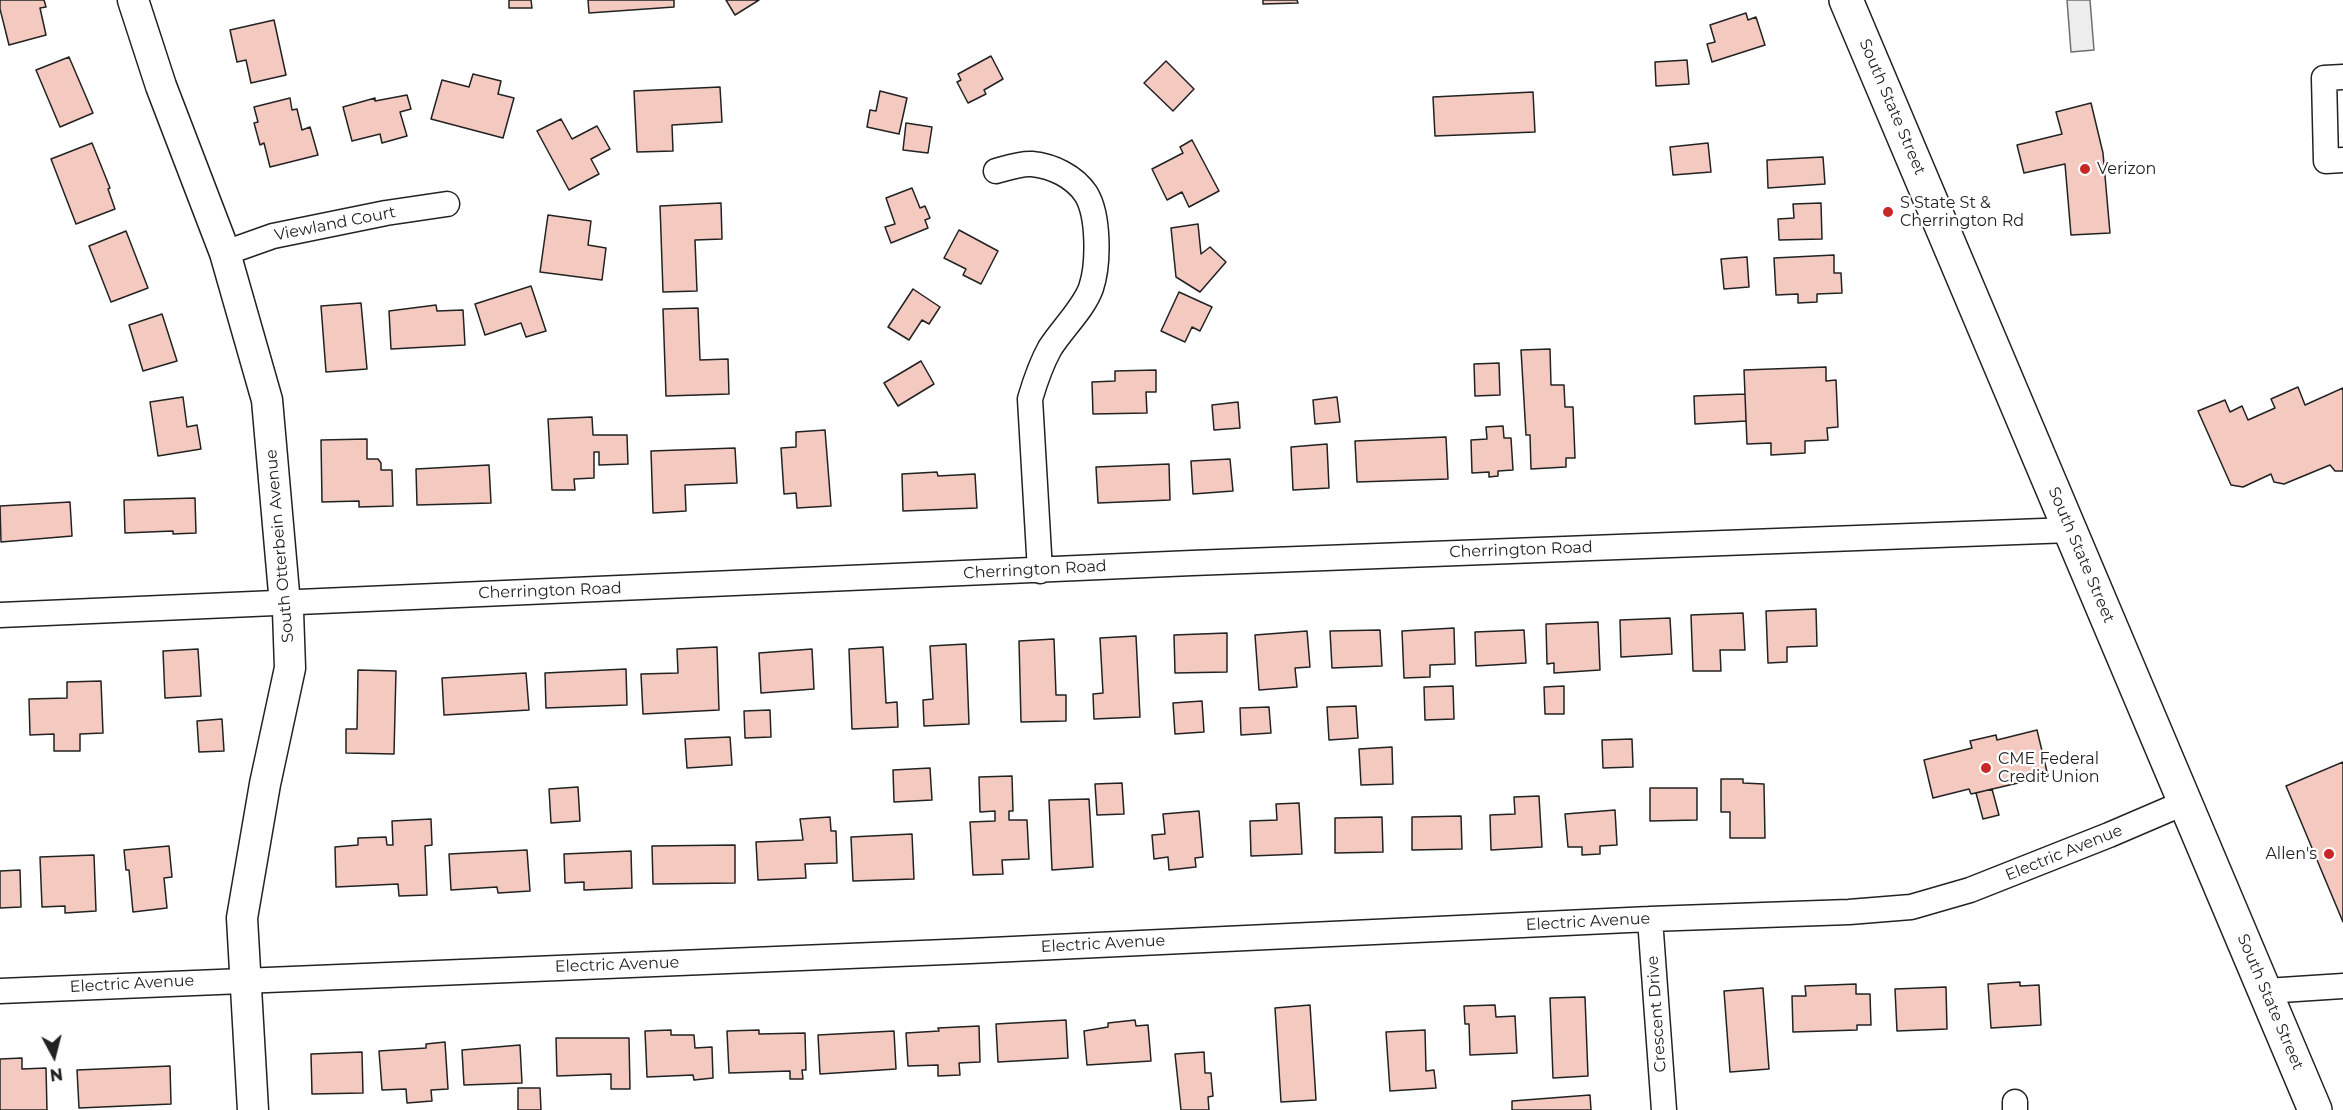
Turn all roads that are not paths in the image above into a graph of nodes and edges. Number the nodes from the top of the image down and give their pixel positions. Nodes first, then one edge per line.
1 (133, 0) edge
2 (1846, 0) edge
3 (2343, 77) edge
4 (2343, 160) edge
5 (996, 171) dead end
6 (447, 204) dead end
7 (225, 253) junction
8 (2070, 530) junction
9 (1040, 571) junction
10 (287, 602) junction
11 (0, 615) edge
12 (2186, 802) junction
13 (1650, 919) junction
14 (246, 979) junction
15 (2343, 986) edge
16 (0, 991) edge
17 (2265, 991) junction
18 (253, 1110) edge
19 (1664, 1110) edge
20 (2315, 1110) edge

1 - 7 street, South Otterbein Avenue
2 - 8 main road, South State Street
3 - 4 street
5 - 9 street
6 - 7 street, Viewland Court
7 - 10 street, South Otterbein Avenue
8 - 9 street, Cherrington Road
8 - 12 main road, South State Street
9 - 10 street, Cherrington Road
10 - 11 street, Cherrington Road
10 - 14 street, South Otterbein Avenue
12 - 13 street, Electric Avenue
12 - 17 main road, South State Street
13 - 14 street, Electric Avenue
13 - 19 street, Crescent Drive
14 - 16 street, Electric Avenue
14 - 18 street, South Otterbein Avenue
15 - 17 street
17 - 20 main road, South State Street

